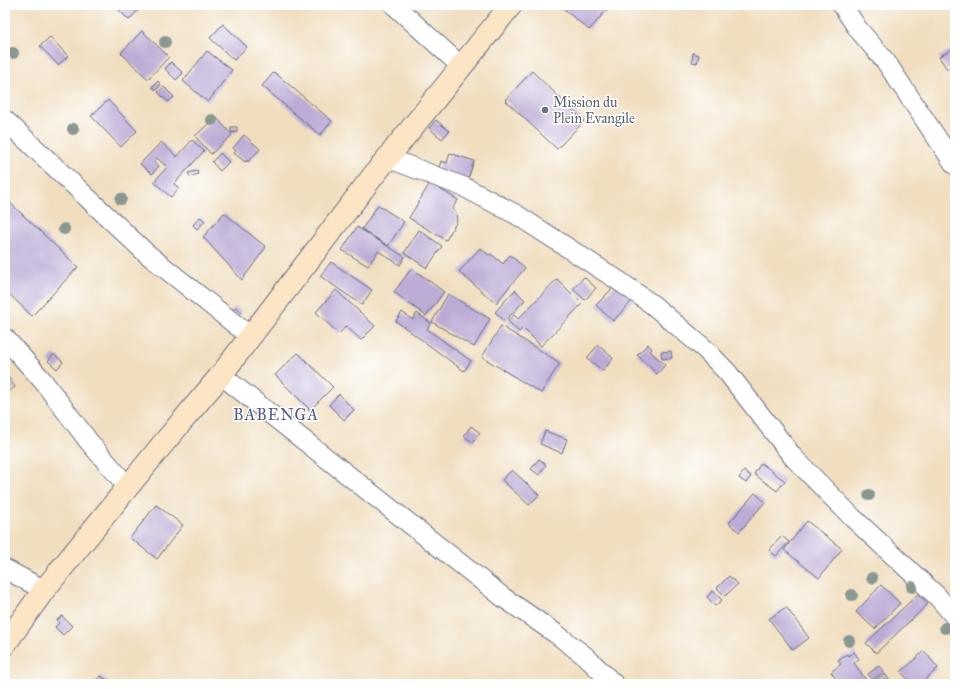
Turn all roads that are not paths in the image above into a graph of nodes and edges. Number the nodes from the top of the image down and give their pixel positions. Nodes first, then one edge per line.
1 (394, 5) edge
2 (511, 5) edge
3 (842, 5) edge
4 (462, 67) junction
5 (5, 120) edge
6 (388, 158) junction
7 (955, 165) edge
8 (251, 337) junction
9 (5, 338) edge
10 (221, 375) junction
11 (128, 487) junction
12 (5, 570) edge
13 (44, 590) junction
14 (955, 617) edge
15 (5, 644) edge
16 (614, 684) edge

1 - 4 street
2 - 4 main road
3 - 7 street
4 - 6 main road
5 - 8 street
6 - 8 main road
6 - 14 street
8 - 10 main road
9 - 11 street
10 - 11 main road
10 - 16 street
11 - 13 main road
12 - 13 street
13 - 15 main road

